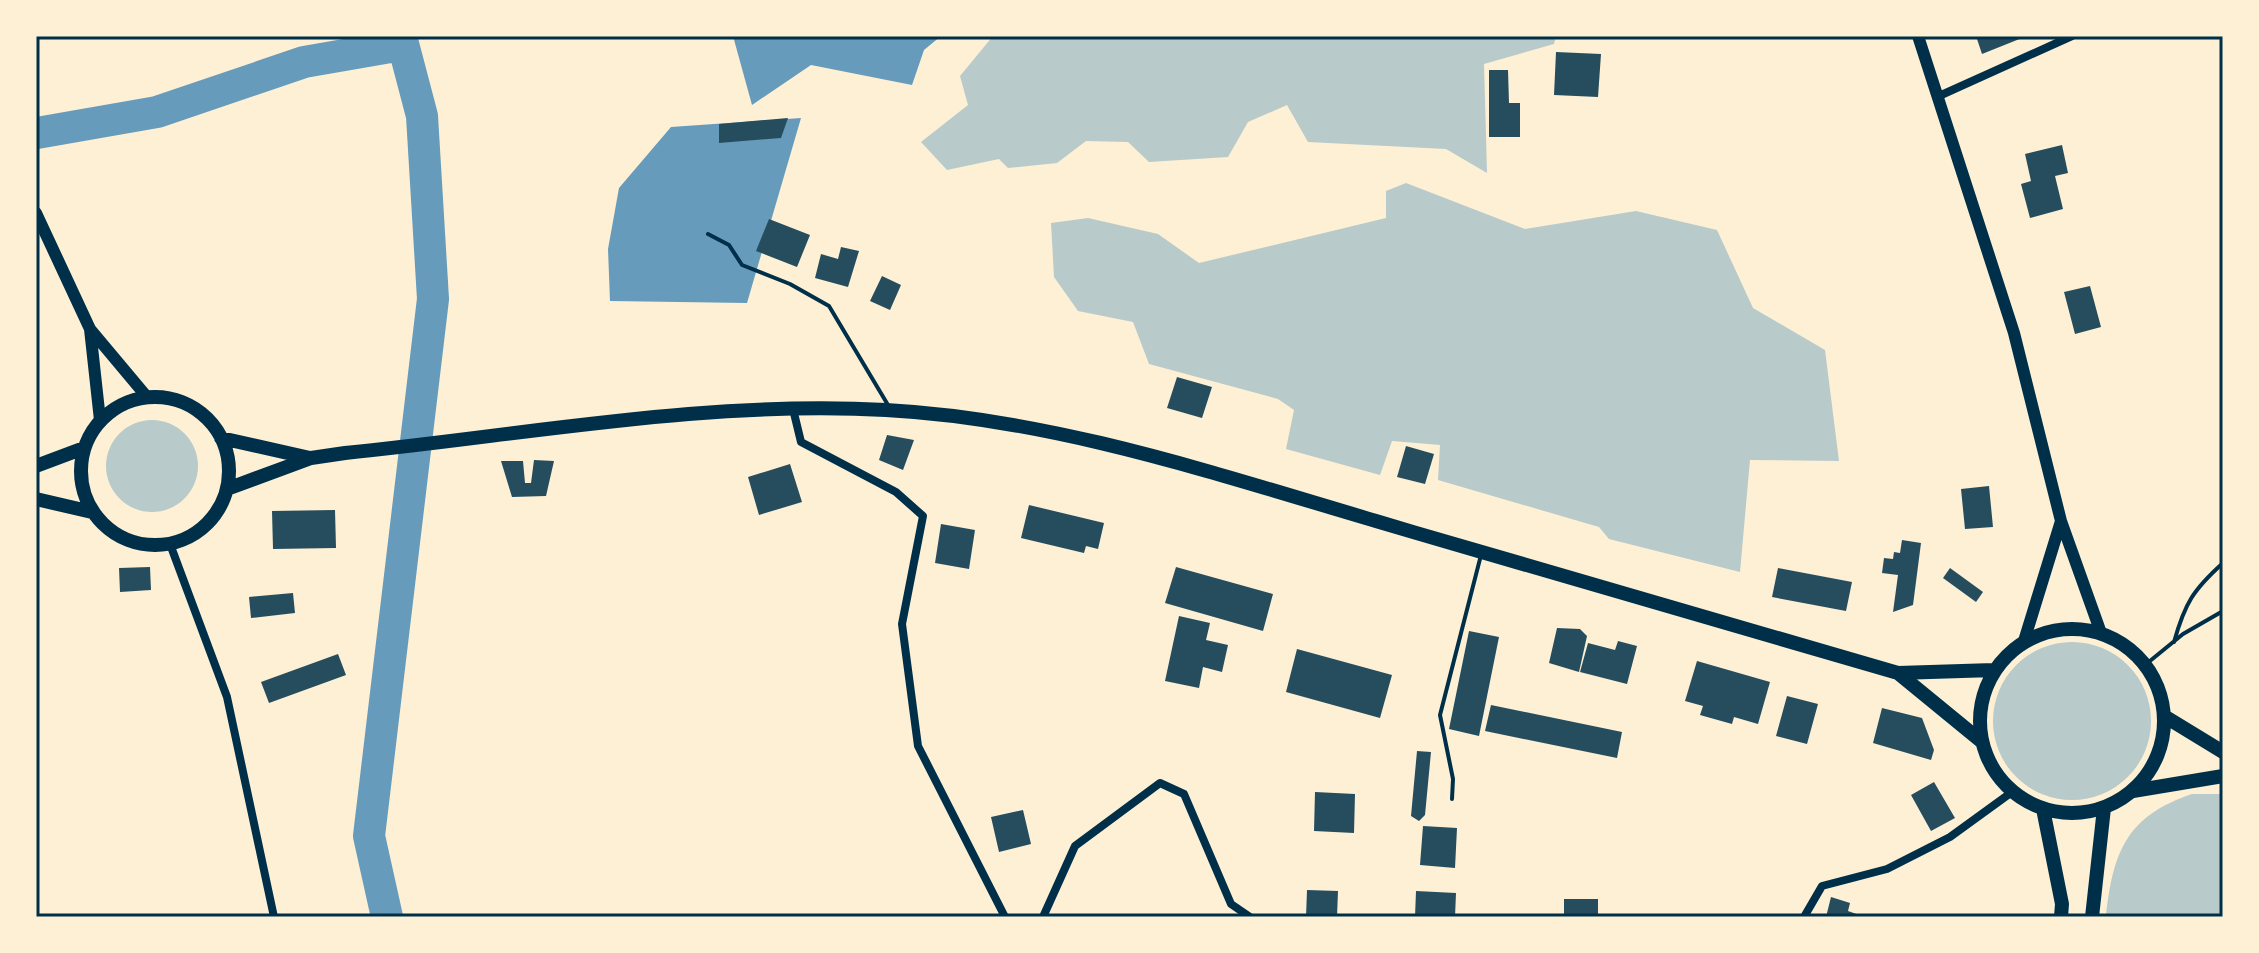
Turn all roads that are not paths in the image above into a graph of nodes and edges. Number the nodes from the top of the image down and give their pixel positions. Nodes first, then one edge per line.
1 (1918, 36) edge
2 (2072, 36) edge
3 (1939, 96) junction
4 (36, 213) edge
5 (708, 234) dead end
6 (90, 329) junction
7 (147, 397) junction
8 (793, 409) junction
9 (891, 410) junction
10 (100, 420) junction
11 (221, 438) junction
12 (84, 448) junction
13 (311, 458) junction
14 (36, 466) edge
15 (227, 489) junction
16 (36, 499) edge
17 (92, 512) junction
18 (2061, 521) junction
19 (170, 544) junction
20 (1482, 552) junction
21 (2223, 563) edge
22 (2223, 611) edge
23 (2101, 633) junction
24 (2024, 641) junction
25 (2174, 642) junction
26 (2145, 665) junction
27 (1994, 670) junction
28 (1898, 673) junction
29 (2164, 716) junction
30 (1981, 741) junction
31 (2223, 752) edge
32 (2223, 776) edge
33 (2132, 791) junction
34 (2012, 792) junction
35 (1452, 799) dead end
36 (2104, 808) junction
37 (2043, 809) junction
38 (274, 917) edge
39 (1005, 917) edge
40 (1043, 917) edge
41 (1250, 917) edge
42 (1804, 917) edge
43 (2061, 917) edge
44 (2092, 917) edge

1 - 3 main road
2 - 3 street
3 - 18 main road
4 - 6 main road
5 - 9 lane
6 - 7 main road
6 - 10 main road
7 - 10 main road
7 - 11 main road
8 - 9 main road
8 - 13 main road
8 - 39 street
9 - 20 main road
10 - 12 main road
11 - 13 main road
11 - 15 main road
12 - 14 main road
12 - 17 main road
13 - 15 main road
15 - 19 main road
16 - 17 main road
17 - 19 main road
18 - 23 main road
18 - 24 main road
19 - 38 street
20 - 28 main road
20 - 35 lane
21 - 25 lane
22 - 25 lane
23 - 24 main road
23 - 26 main road
24 - 27 main road
25 - 26 lane
26 - 29 main road
27 - 28 main road
27 - 30 main road
28 - 30 main road
29 - 31 main road
29 - 33 main road
30 - 34 main road
32 - 33 main road
33 - 36 main road
34 - 37 main road
34 - 42 street
36 - 37 main road
36 - 44 main road
37 - 43 main road
40 - 41 street

